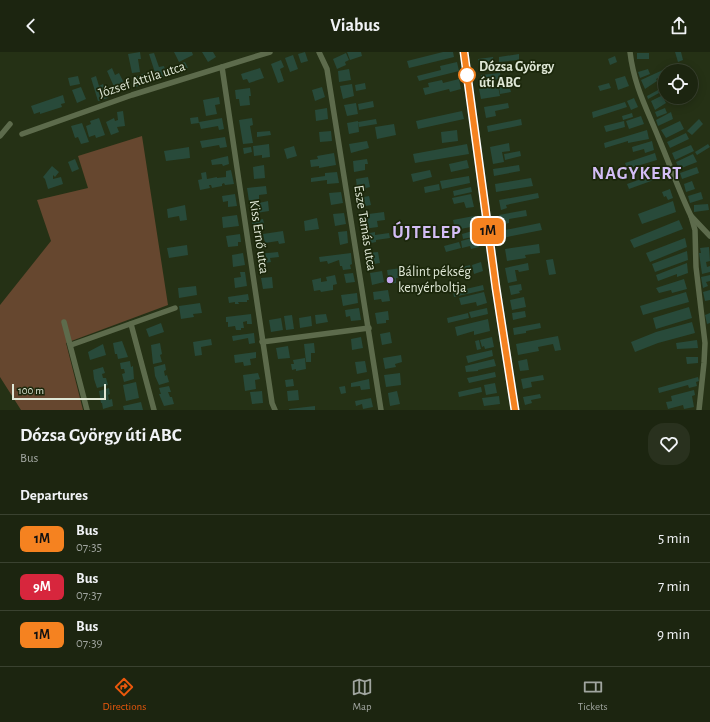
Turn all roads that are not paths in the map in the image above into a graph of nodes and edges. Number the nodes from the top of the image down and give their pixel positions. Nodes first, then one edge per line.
1 (270, 52) edge
2 (319, 52) edge
3 (464, 52) edge
4 (630, 52) edge
5 (222, 67) junction
6 (10, 124) dead end
7 (22, 134) dead end
8 (0, 136) edge
9 (691, 216) junction
10 (710, 236) edge
11 (175, 308) dead end
12 (64, 322) dead end
13 (131, 324) junction
14 (369, 328) junction
15 (262, 342) junction
16 (71, 345) junction
17 (87, 410) edge
18 (154, 410) edge
19 (274, 410) edge
20 (381, 410) edge
21 (515, 410) edge
22 (699, 410) edge

1 - 5 street, József Attila utca
2 - 14 street, Esze Tamás utca
3 - 21 street
4 - 9 street
5 - 7 street, József Attila utca
5 - 15 street, Kiss Ernő utca
6 - 8 street
9 - 10 street
9 - 22 street
11 - 13 street
12 - 16 street
13 - 16 street
13 - 18 street
14 - 15 street
14 - 20 street, Esze Tamás utca
15 - 19 street, Kiss Ernő utca
16 - 17 street

